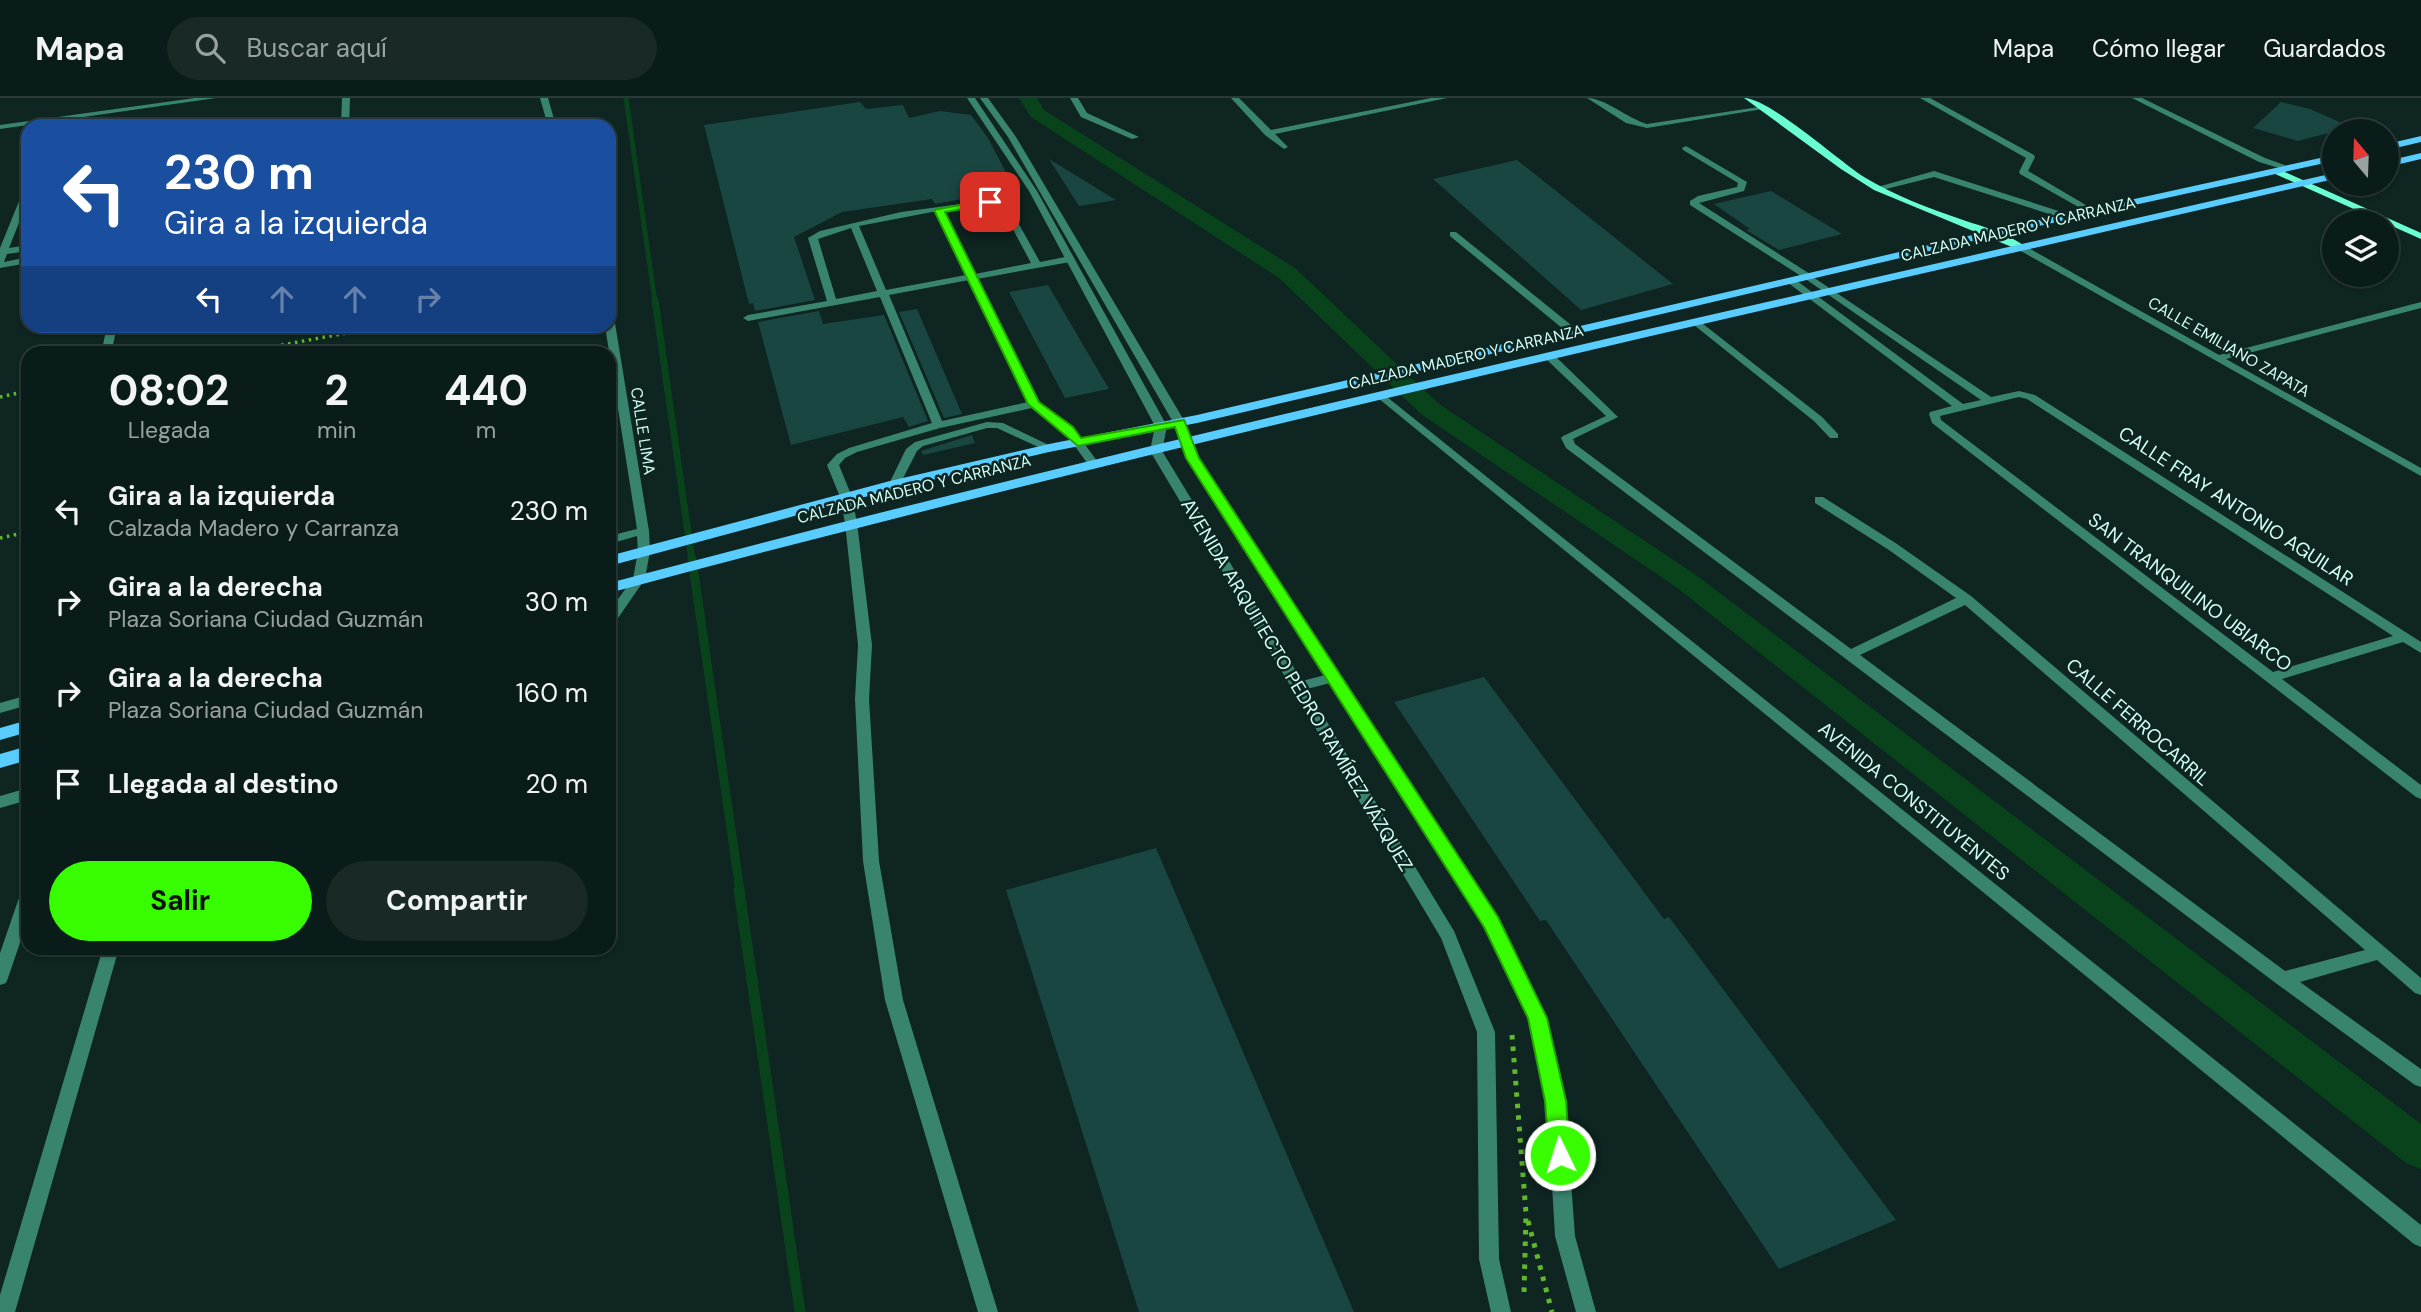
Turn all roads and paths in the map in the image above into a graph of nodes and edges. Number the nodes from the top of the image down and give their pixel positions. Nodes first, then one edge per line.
1 (212, 98) edge
2 (346, 98) edge
3 (544, 98) edge
4 (971, 98) edge
5 (984, 98) edge
6 (1074, 98) edge
7 (1235, 98) edge
8 (1443, 98) edge
9 (1591, 98) edge
10 (1924, 98) edge
11 (2136, 98) edge
12 (1750, 99) edge
13 (1765, 108) junction
14 (74, 119) edge
15 (345, 119) edge
16 (550, 119) edge
17 (1629, 121) junction
18 (21, 125) edge
19 (0, 127) edge
20 (1268, 133) junction
21 (1135, 137) dead end
22 (2421, 139) edge
23 (2399, 144) edge
24 (1284, 147) dead end
25 (1686, 148) dead end
26 (2421, 156) edge
27 (2262, 160) junction
28 (2322, 161) edge
29 (2399, 161) edge
30 (2290, 168) junction
31 (2276, 171) junction
32 (2322, 179) edge
33 (2317, 180) junction
34 (2303, 183) junction
35 (1878, 188) junction
36 (21, 206) edge
37 (939, 210) junction
38 (2091, 211) junction
39 (2068, 216) junction
40 (854, 224) junction
41 (13, 226) junction
42 (2421, 226) edge
43 (0, 229) edge
44 (1994, 233) junction
45 (1453, 234) dead end
46 (2421, 236) edge
47 (2022, 247) junction
48 (21, 249) edge
49 (1, 254) edge
50 (1070, 259) junction
51 (21, 261) edge
52 (0, 265) edge
53 (1037, 265) junction
54 (1807, 276) junction
55 (972, 277) junction
56 (1790, 280) junction
57 (1830, 292) junction
58 (883, 293) junction
59 (1811, 296) junction
60 (832, 302) junction
61 (2421, 305) edge
62 (1634, 317) junction
63 (748, 318) dead end
64 (1698, 323) junction
65 (1573, 331) junction
66 (347, 333) edge
67 (1653, 333) junction
68 (276, 346) edge
69 (1465, 356) junction
70 (1550, 357) junction
71 (2218, 358) junction
72 (616, 361) edge
73 (1483, 372) junction
74 (21, 392) edge
75 (1387, 394) junction
76 (0, 397) edge
77 (1988, 400) junction
78 (1034, 404) junction
79 (1960, 407) junction
80 (1179, 422) junction
81 (938, 425) junction
82 (1161, 426) junction
83 (1834, 436) dead end
84 (1078, 442) junction
85 (1187, 443) junction
86 (1049, 448) junction
87 (1156, 451) junction
88 (1094, 465) junction
89 (2421, 474) edge
90 (895, 484) junction
91 (846, 496) junction
92 (1819, 500) dead end
93 (851, 523) junction
94 (643, 531) junction
95 (21, 534) edge
96 (0, 538) edge
97 (616, 538) edge
98 (650, 550) junction
99 (616, 559) edge
100 (639, 579) junction
101 (616, 586) edge
102 (1966, 599) junction
103 (616, 612) edge
104 (2405, 637) junction
105 (2421, 648) edge
106 (1851, 654) junction
107 (1335, 677) junction
108 (2271, 678) junction
109 (1298, 687) junction
110 (21, 702) edge
111 (0, 708) edge
112 (21, 728) edge
113 (0, 734) edge
114 (21, 755) edge
115 (0, 761) edge
116 (2421, 793) edge
117 (21, 796) edge
118 (0, 802) edge
119 (21, 916) edge
120 (2378, 953) junction
121 (109, 955) edge
122 (0, 978) edge
123 (2283, 979) junction
124 (2421, 988) edge
125 (2421, 1079) edge
126 (2421, 1237) edge
127 (1524, 1300) dead end
128 (5, 1312) edge
129 (988, 1312) edge
130 (1501, 1312) edge
131 (1552, 1312) edge
132 (1586, 1312) edge

1 - 14 street
2 - 15 street
3 - 16 street
4 - 50 street
5 - 80 street, AVENIDA ARQUITECTO PEDRO RAMÍREZ VÁZQUEZ
6 - 21 street
7 - 20 street
8 - 20 street
9 - 17 street
10 - 38 street
11 - 27 street
12 - 13 street
12 - 17 street
13 - 17 street
13 - 35 street
18 - 19 street
20 - 24 street
22 - 23 main road
25 - 54 street
26 - 29 main road
27 - 30 street
27 - 31 street
28 - 30 main road, CALZADA MADERO Y CARRANZA
30 - 31 main road, CALZADA MADERO Y CARRANZA
30 - 33 street
31 - 34 street
31 - 38 main road, CALZADA MADERO Y CARRANZA
32 - 33 main road, CALZADA MADERO Y CARRANZA
33 - 34 main road, CALZADA MADERO Y CARRANZA
33 - 42 street
34 - 46 street
34 - 47 main road, CALZADA MADERO Y CARRANZA
35 - 39 street
35 - 44 street
36 - 41 street
37 - 40 street
37 - 53 street
37 - 55 street
38 - 39 main road, CALZADA MADERO Y CARRANZA
39 - 44 main road, CALZADA MADERO Y CARRANZA
40 - 58 street
40 - 60 street
41 - 43 street
41 - 49 street
44 - 47 street
44 - 54 main road, CALZADA MADERO Y CARRANZA
45 - 65 street
47 - 57 main road, CALZADA MADERO Y CARRANZA
47 - 71 street, CALLE EMILIANO ZAPATA
48 - 49 street
50 - 53 street
50 - 82 street
51 - 52 street
53 - 55 street
54 - 56 main road, CALZADA MADERO Y CARRANZA
54 - 57 street
55 - 58 street
55 - 78 street
56 - 59 street
56 - 62 main road, CALZADA MADERO Y CARRANZA
57 - 59 main road, CALZADA MADERO Y CARRANZA
57 - 77 street
58 - 60 street
58 - 81 street
59 - 64 main road, CALZADA MADERO Y CARRANZA
59 - 79 street
60 - 63 street
61 - 71 street
62 - 65 main road, CALZADA MADERO Y CARRANZA
62 - 67 main road
64 - 67 main road, CALZADA MADERO Y CARRANZA
64 - 83 street
65 - 69 main road, CALZADA MADERO Y CARRANZA
66 - 68 path
67 - 70 main road, CALZADA MADERO Y CARRANZA
69 - 73 main road
69 - 80 main road, CALZADA MADERO Y CARRANZA
70 - 73 main road, CALZADA MADERO Y CARRANZA
70 - 106 street
71 - 89 street, CALLE EMILIANO ZAPATA
72 - 94 street, CALLE LIMA
73 - 75 main road, CALZADA MADERO Y CARRANZA
74 - 76 path
75 - 85 main road, CALZADA MADERO Y CARRANZA
75 - 126 street, AVENIDA CONSTITUYENTES
77 - 79 street
77 - 104 street, CALLE FRAY ANTONIO AGUILAR
78 - 81 street
78 - 84 street
79 - 108 street, SAN TRANQUILINO UBIARCO
80 - 82 main road, CALZADA MADERO Y CARRANZA
80 - 85 street, AVENIDA ARQUITECTO PEDRO RAMÍREZ VÁZQUEZ
81 - 91 street
82 - 84 main road, CALZADA MADERO Y CARRANZA
82 - 87 street
84 - 86 main road, CALZADA MADERO Y CARRANZA
84 - 88 street
85 - 87 main road, CALZADA MADERO Y CARRANZA
85 - 107 street, AVENIDA ARQUITECTO PEDRO RAMÍREZ VÁZQUEZ
86 - 90 main road, CALZADA MADERO Y CARRANZA
86 - 90 street
87 - 88 main road, CALZADA MADERO Y CARRANZA
87 - 109 street, AVENIDA ARQUITECTO PEDRO RAMÍREZ VÁZQUEZ
88 - 93 main road, CALZADA MADERO Y CARRANZA
90 - 91 main road, CALZADA MADERO Y CARRANZA
91 - 93 street
91 - 98 main road, CALZADA MADERO Y CARRANZA
92 - 102 street, CALLE FERROCARRIL
93 - 100 main road, CALZADA MADERO Y CARRANZA
93 - 129 street
94 - 97 street
94 - 98 street, CALLE LIMA
95 - 96 path
98 - 99 main road, CALZADA MADERO Y CARRANZA
98 - 100 street, CALLE LIMA
100 - 101 main road, CALZADA MADERO Y CARRANZA
100 - 103 street
102 - 106 street
102 - 120 street, CALLE FERROCARRIL
104 - 105 street, CALLE FRAY ANTONIO AGUILAR
104 - 108 street
106 - 123 street
107 - 109 street
107 - 132 street, AVENIDA ARQUITECTO PEDRO RAMÍREZ VÁZQUEZ
108 - 116 street, SAN TRANQUILINO UBIARCO
109 - 130 street, AVENIDA ARQUITECTO PEDRO RAMÍREZ VÁZQUEZ
110 - 111 street
112 - 113 main road
114 - 115 main road
117 - 118 street
119 - 122 street
120 - 123 street
120 - 124 street, CALLE FERROCARRIL
121 - 128 street
123 - 125 street
127 - 131 path

